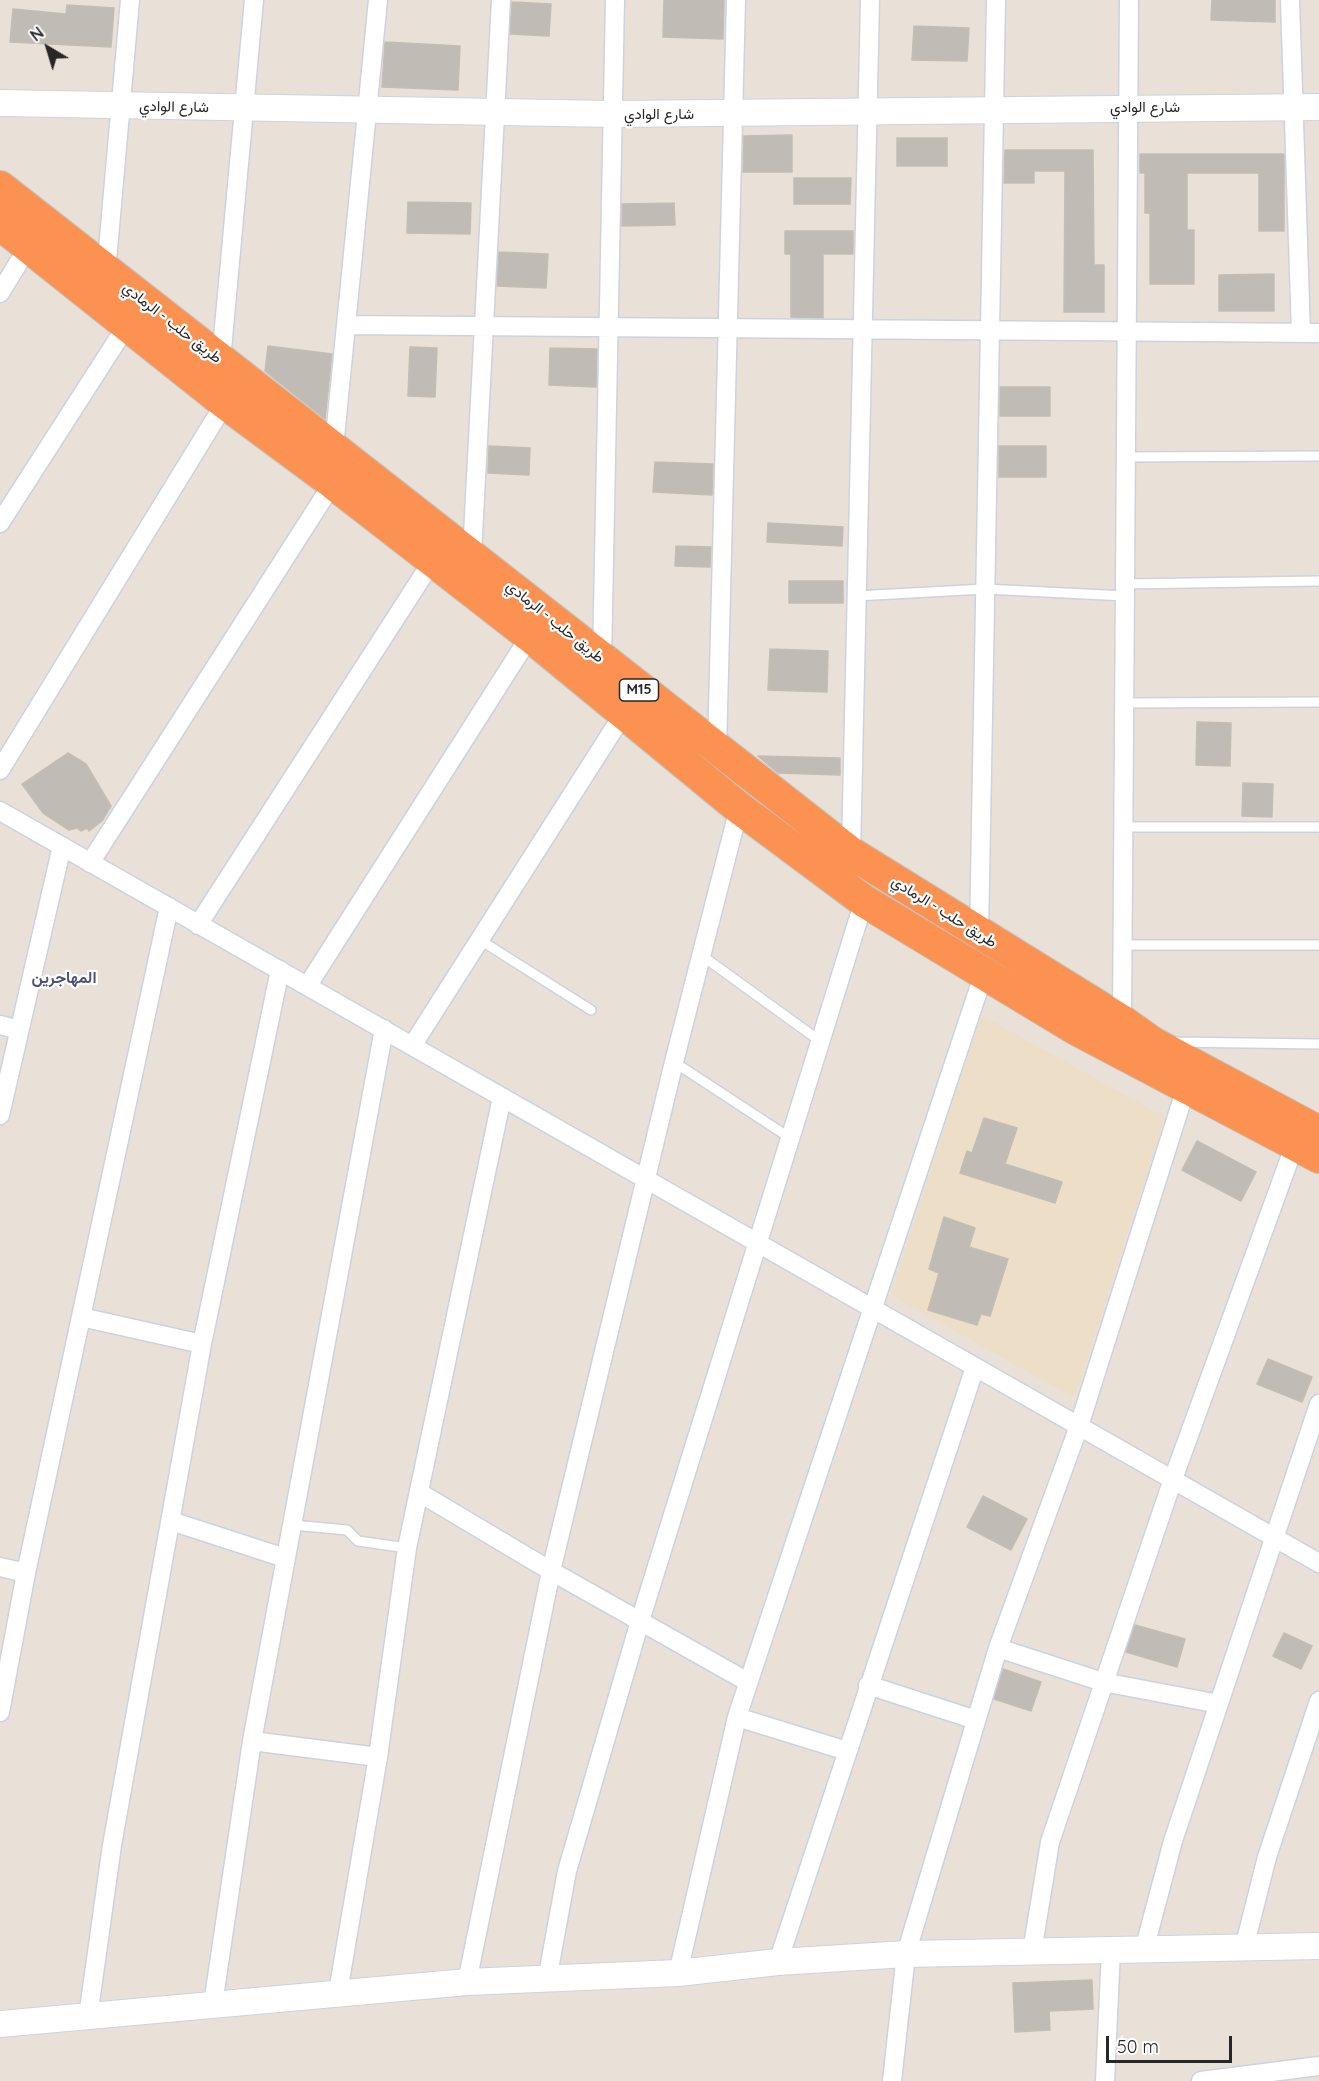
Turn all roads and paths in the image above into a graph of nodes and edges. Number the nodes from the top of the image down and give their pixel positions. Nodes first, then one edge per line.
1 (130, 0) edge
2 (254, 0) edge
3 (378, 0) edge
4 (501, 0) edge
5 (615, 0) edge
6 (736, 0) edge
7 (870, 0) edge
8 (996, 0) edge
9 (1129, 0) edge
10 (1290, 0) edge
11 (0, 104) edge
12 (121, 106) junction
13 (1293, 106) junction
14 (1128, 107) junction
15 (1319, 107) edge
16 (244, 108) junction
17 (994, 108) junction
18 (367, 111) junction
19 (868, 111) junction
20 (495, 112) junction
21 (733, 113) junction
22 (612, 114) junction
23 (0, 187) edge
24 (0, 224) edge
25 (28, 247) junction
26 (106, 272) junction
27 (0, 293) edge
28 (127, 325) junction
29 (346, 325) junction
30 (484, 327) junction
31 (608, 327) junction
32 (727, 328) junction
33 (862, 329) junction
34 (990, 330) junction
35 (1126, 331) junction
36 (1310, 333) edge
37 (220, 360) junction
38 (225, 403) junction
39 (334, 447) junction
40 (1319, 456) edge
41 (1126, 457) junction
42 (333, 483) junction
43 (0, 523) edge
44 (472, 554) junction
45 (433, 560) junction
46 (1319, 581) edge
47 (986, 589) junction
48 (1125, 590) junction
49 (856, 596) junction
50 (530, 636) junction
51 (602, 660) junction
52 (1319, 702) edge
53 (1124, 703) junction
54 (624, 713) junction
55 (717, 750) junction
56 (0, 770) edge
57 (739, 808) junction
58 (0, 811) edge
59 (1124, 827) junction
60 (1319, 827) edge
61 (62, 846) junction
62 (850, 853) junction
63 (90, 863) junction
64 (864, 901) junction
65 (169, 907) junction
66 (198, 924) junction
67 (979, 934) junction
68 (480, 940) junction
69 (1123, 945) junction
70 (1319, 945) edge
71 (701, 955) junction
72 (280, 970) junction
73 (984, 973) junction
74 (308, 985) junction
75 (591, 1010) dead end
76 (1122, 1021) junction
77 (0, 1025) edge
78 (384, 1029) junction
79 (19, 1030) junction
80 (820, 1041) junction
81 (1153, 1043) junction
82 (1319, 1044) edge
83 (412, 1046) junction
84 (674, 1062) junction
85 (1186, 1088) junction
86 (502, 1097) junction
87 (0, 1115) edge
88 (790, 1138) junction
89 (1311, 1144) edge
90 (646, 1179) junction
91 (759, 1243) junction
92 (875, 1308) junction
93 (81, 1317) junction
94 (202, 1344) junction
95 (975, 1367) junction
96 (1319, 1404) edge
97 (1079, 1426) junction
98 (1173, 1479) junction
99 (420, 1493) junction
100 (171, 1521) junction
101 (293, 1525) junction
102 (1275, 1537) junction
103 (407, 1548) junction
104 (285, 1558) junction
105 (1319, 1563) edge
106 (0, 1566) edge
107 (551, 1571) junction
108 (26, 1573) junction
109 (640, 1621) junction
110 (998, 1648) junction
111 (748, 1682) junction
112 (1103, 1683) junction
113 (868, 1684) junction
114 (1319, 1701) edge
115 (1219, 1704) junction
116 (0, 1712) edge
117 (737, 1717) junction
118 (976, 1720) junction
119 (252, 1741) junction
120 (846, 1751) junction
121 (378, 1757) junction
122 (1319, 1947) edge
123 (1244, 1948) junction
124 (1111, 1950) junction
125 (1144, 1950) junction
126 (1032, 1952) junction
127 (906, 1954) junction
128 (778, 1962) junction
129 (678, 1972) junction
130 (547, 1980) junction
131 (467, 1982) junction
132 (338, 1992) junction
133 (213, 2004) junction
134 (88, 2017) junction
135 (0, 2024) edge
136 (1319, 2066) edge
137 (1319, 2076) edge
138 (892, 2081) edge
139 (1105, 2081) edge
140 (1201, 2081) edge
141 (1318, 2081) edge

1 - 12 street
2 - 16 street
3 - 18 street
4 - 20 street
5 - 22 street
6 - 21 street
7 - 19 street
8 - 17 street
9 - 14 street
10 - 13 street
11 - 12 street, شارع الوادي
12 - 16 street, شارع الوادي
12 - 26 street
13 - 14 street, شارع الوادي
13 - 15 street, شارع الوادي
13 - 36 street
14 - 17 street, شارع الوادي
14 - 35 street
16 - 18 street, شارع الوادي
16 - 37 street
17 - 19 street, شارع الوادي
17 - 34 street
18 - 20 street, شارع الوادي
18 - 29 street
19 - 21 street, شارع الوادي
19 - 33 street
20 - 22 street, شارع الوادي
20 - 30 street
21 - 22 street, شارع الوادي
21 - 32 street
22 - 31 street
23 - 26 highway, طريق حلب - الرمادي / M15
24 - 25 highway, طريق حلب - الرمادي / M15
25 - 27 street
25 - 28 highway, طريق حلب - الرمادي / M15
26 - 37 highway, طريق حلب - الرمادي / M15
28 - 38 highway, طريق حلب - الرمادي / M15
28 - 43 street
29 - 30 street
29 - 39 street
30 - 31 street
30 - 44 street
31 - 32 street
31 - 51 street
32 - 33 street
32 - 55 street
33 - 34 street
33 - 49 street
34 - 35 street
34 - 47 street
35 - 36 street
35 - 41 street
37 - 39 highway, طريق حلب - الرمادي / M15
38 - 42 highway, طريق حلب - الرمادي / M15
38 - 56 street
39 - 44 highway, طريق حلب - الرمادي / M15
40 - 41 lane
41 - 48 street
42 - 45 highway, طريق حلب - الرمادي / M15
42 - 63 street
44 - 51 highway, طريق حلب - الرمادي / M15
45 - 50 highway, طريق حلب - الرمادي / M15
45 - 66 street
46 - 48 lane
47 - 48 lane
47 - 49 lane
47 - 67 street
48 - 53 street
49 - 62 street
50 - 54 highway, طريق حلب - الرمادي / M15
50 - 74 street
51 - 55 highway, طريق حلب - الرمادي / M15
52 - 53 lane
53 - 59 street
54 - 57 highway, طريق حلب - الرمادي / M15
54 - 68 street
55 - 62 highway, طريق حلب - الرمادي / M15
57 - 64 highway, طريق حلب - الرمادي / M15
57 - 71 street
58 - 61 street
59 - 60 lane
59 - 69 street
61 - 63 street
61 - 79 street
62 - 67 highway, طريق حلب - الرمادي / M15
63 - 65 street
64 - 73 highway, طريق حلب - الرمادي / M15
64 - 80 street
65 - 66 street
65 - 93 street
66 - 72 street
67 - 76 highway, طريق حلب - الرمادي / M15
68 - 75 lane
68 - 83 street
69 - 70 lane
69 - 76 street
71 - 80 lane
71 - 84 street
72 - 74 street
72 - 94 street
73 - 85 highway, طريق حلب - الرمادي / M15
73 - 92 street
74 - 78 street
76 - 81 highway, طريق حلب - الرمادي / M15
77 - 79 street
78 - 83 street
78 - 101 street
79 - 87 street
80 - 88 street
81 - 82 lane
81 - 89 highway, طريق حلب - الرمادي / M15
83 - 86 street
84 - 88 lane
84 - 90 street
85 - 89 highway, طريق حلب - الرمادي / M15
85 - 97 street
86 - 90 street
86 - 99 street
88 - 91 street
89 - 98 street
90 - 91 street
90 - 107 street
91 - 92 street
91 - 109 street
92 - 95 street
92 - 111 street
93 - 94 street
93 - 108 street
94 - 100 street
95 - 97 street
95 - 113 street
96 - 102 street
97 - 98 street
97 - 110 street
98 - 102 street
98 - 112 street
99 - 103 street
99 - 107 street
100 - 104 street
100 - 134 street
101 - 103 lane
101 - 104 street
102 - 105 street
102 - 115 street
103 - 121 street
104 - 119 street
106 - 108 street
107 - 109 street
107 - 131 street
108 - 116 street
109 - 111 street
109 - 130 street
110 - 112 street
110 - 118 street
111 - 117 street
112 - 115 street
112 - 126 street
113 - 118 street
113 - 120 street
114 - 123 street
115 - 125 street
117 - 120 street
117 - 129 street
118 - 127 street
119 - 121 street
119 - 133 street
120 - 128 street
121 - 132 street
122 - 123 street
123 - 125 street
124 - 125 street
124 - 126 street
124 - 139 street
126 - 127 street
127 - 128 street
127 - 138 street
128 - 129 street
129 - 130 street
130 - 131 street
131 - 132 street
132 - 133 street
133 - 134 street
134 - 135 street
136 - 140 street
137 - 141 street

